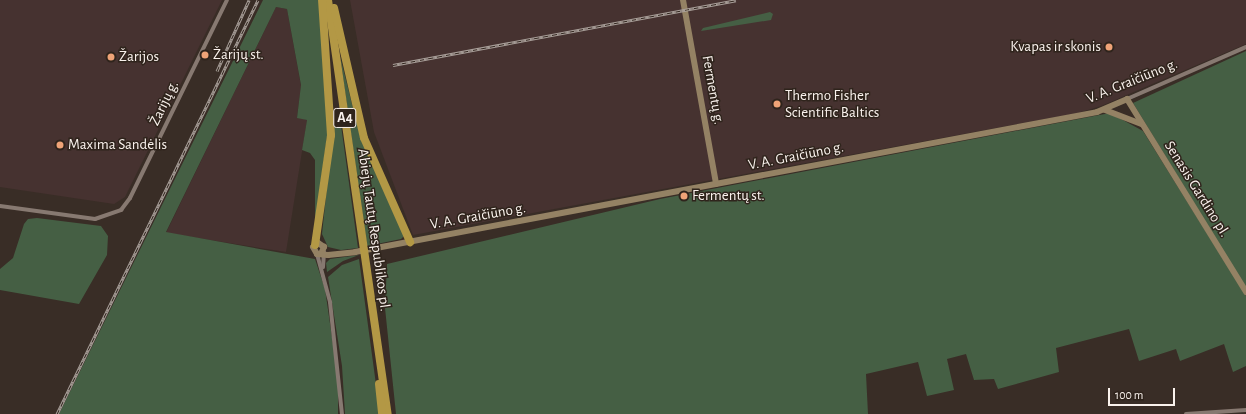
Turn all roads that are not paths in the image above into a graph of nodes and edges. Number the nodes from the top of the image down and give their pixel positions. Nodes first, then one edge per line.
1 (228, 0) edge
2 (322, 0) edge
3 (328, 0) edge
4 (332, 0) edge
5 (683, 0) edge
6 (1246, 47) edge
7 (1127, 99) junction
8 (1104, 109) junction
9 (1142, 124) junction
10 (716, 184) junction
11 (0, 206) edge
12 (410, 242) junction
13 (315, 245) junction
14 (322, 252) junction
15 (323, 268) junction
16 (1246, 292) edge
17 (376, 346) junction
18 (1246, 410) edge
19 (342, 414) edge
20 (382, 414) edge
21 (388, 414) edge
22 (1186, 414) edge

1 - 11 street, Žarijų g.
2 - 13 highway
3 - 17 highway, Abiejų Tautų Respublikos pl. / A4
4 - 12 highway
5 - 10 main road, Fermentų g.
6 - 7 street, V. A. Graičiūno g.
7 - 8 main road, V. A. Graičiūno g.
7 - 9 main road, Senasis Gardino pl.
8 - 9 main road
8 - 10 main road, V. A. Graičiūno g.
9 - 16 main road, Senasis Gardino pl.
10 - 12 main road, V. A. Graičiūno g.
12 - 14 main road, V. A. Graičiūno g.
13 - 14 main road
13 - 14 main road, V. A. Graičiūno g.
14 - 15 street
14 - 15 street
15 - 19 street
17 - 20 highway, Abiejų Tautų Respublikos pl. / A4
17 - 21 highway, Abiejų Tautų Respublikos pl. / A4
18 - 22 street

